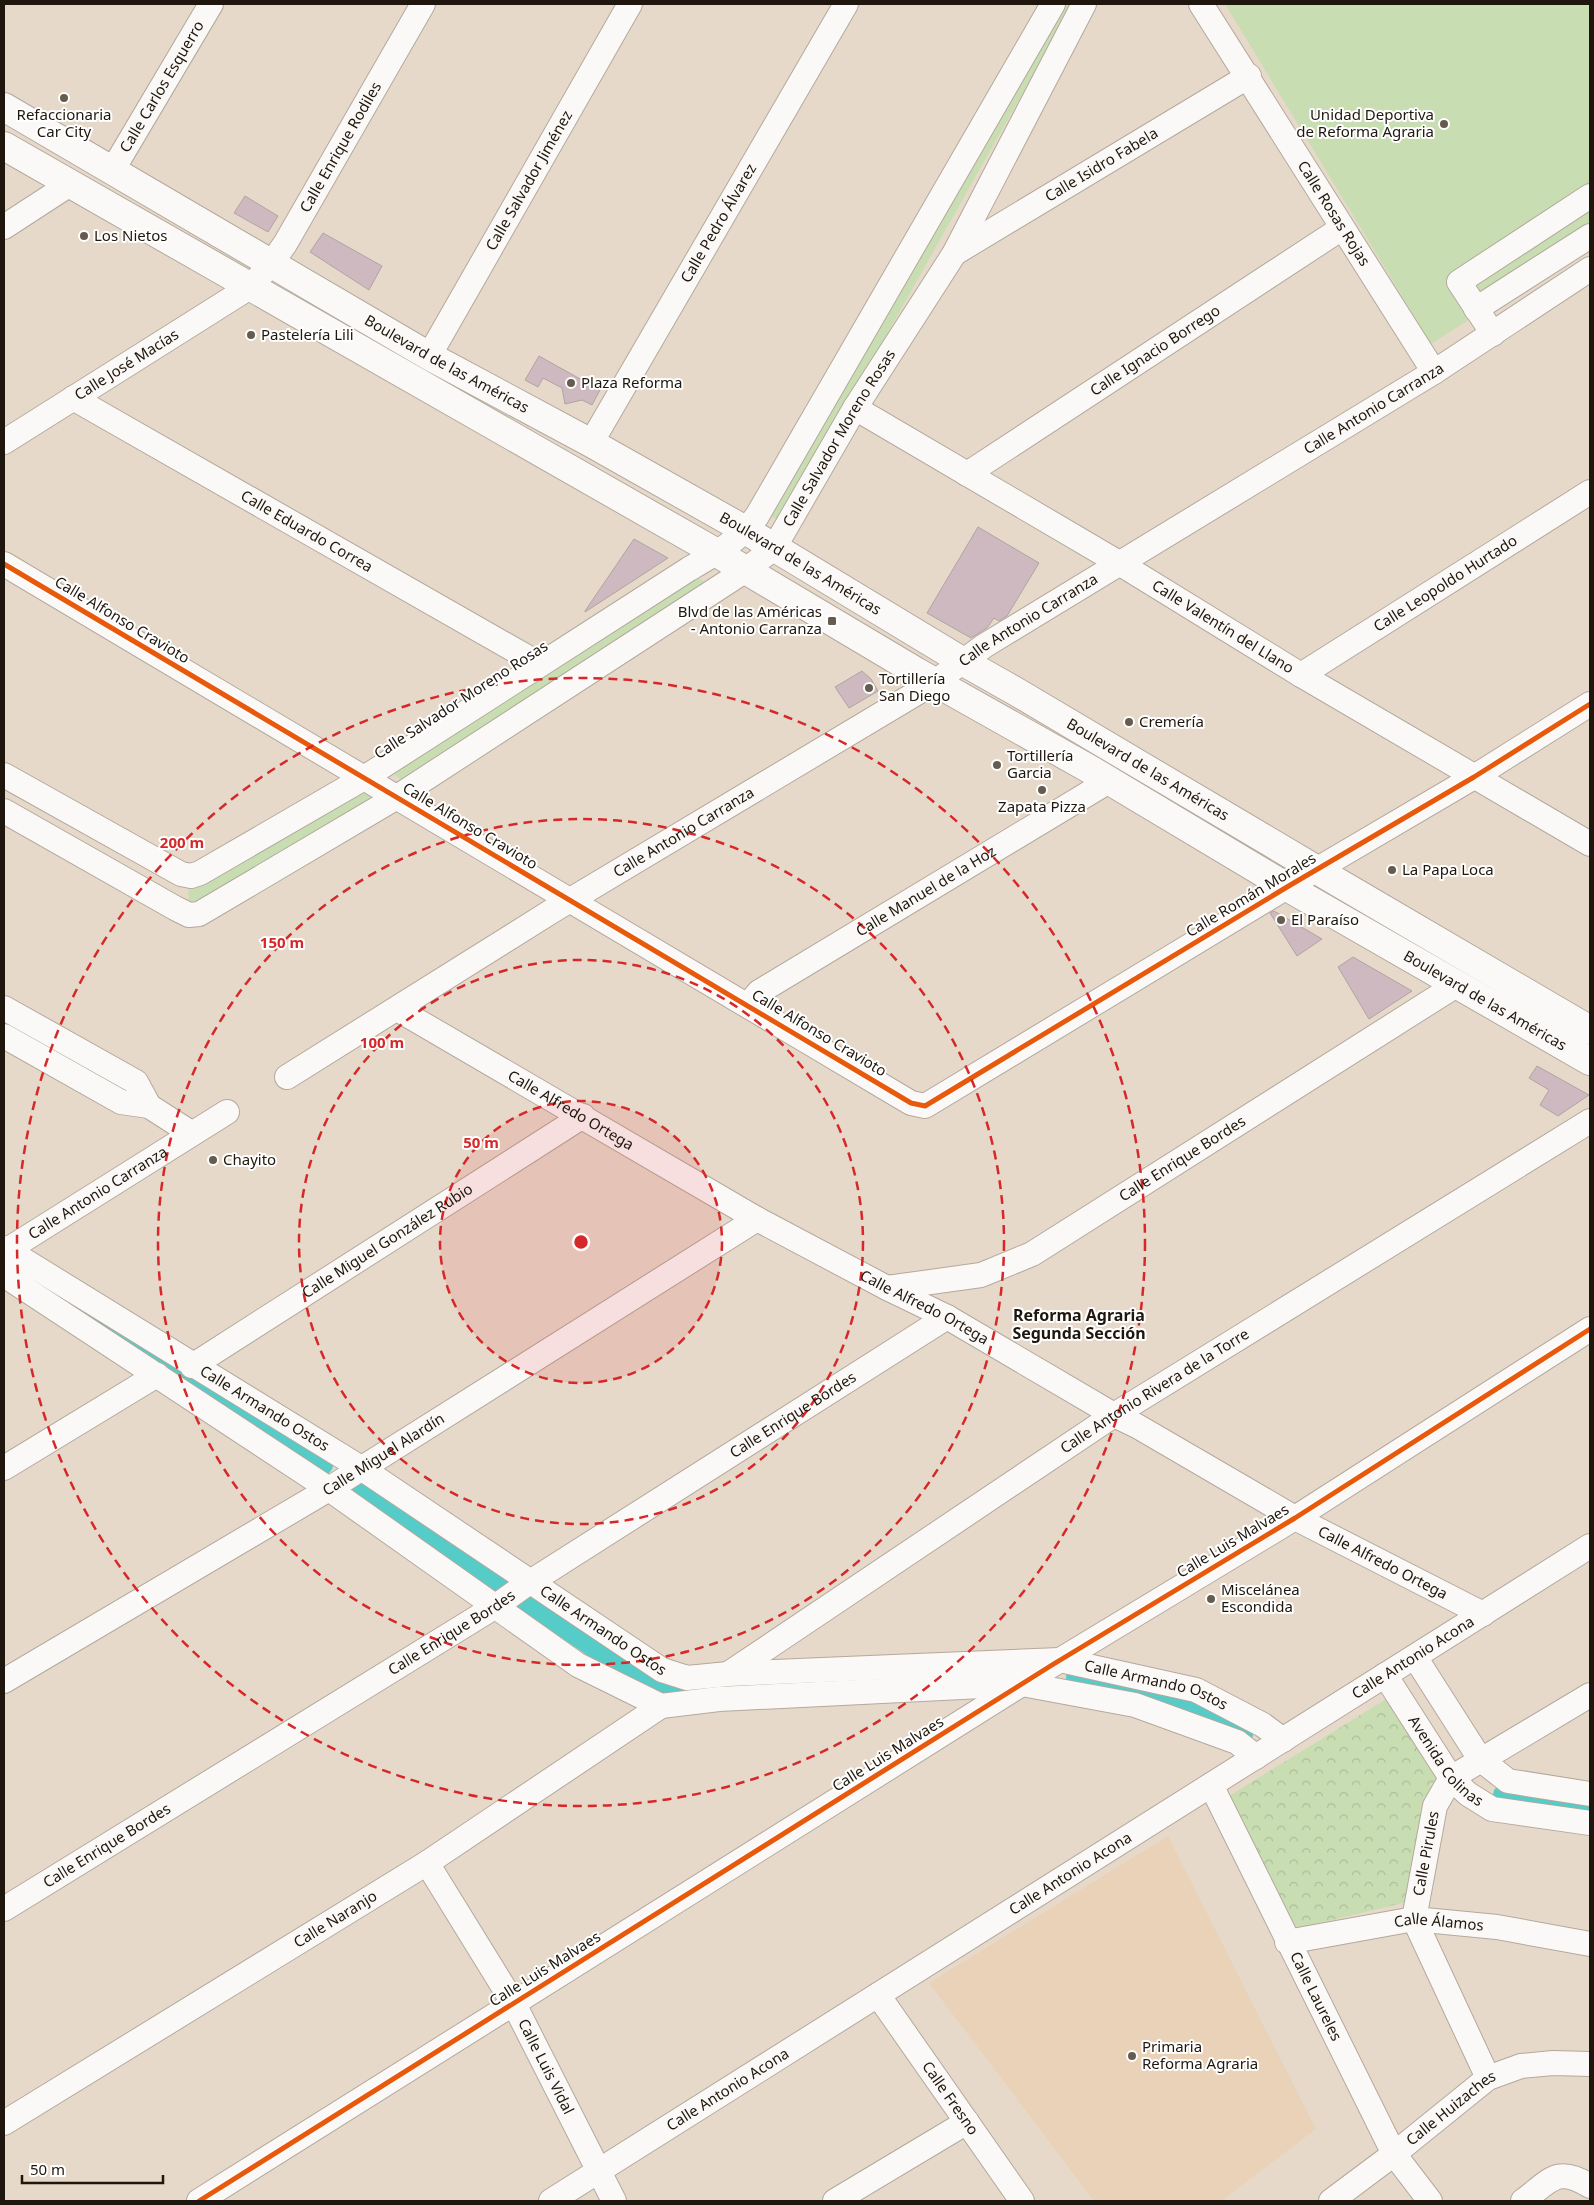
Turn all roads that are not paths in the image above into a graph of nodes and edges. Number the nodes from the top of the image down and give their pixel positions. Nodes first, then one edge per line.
1 (211, 4) edge
2 (423, 4) edge
3 (630, 4) edge
4 (846, 4) edge
5 (1054, 4) edge
6 (1084, 4) edge
7 (1201, 4) edge
8 (1249, 76) junction
9 (4, 107) edge
10 (4, 146) edge
11 (112, 171) junction
12 (70, 184) junction
13 (1590, 196) edge
14 (4, 227) edge
15 (1342, 228) junction
16 (1590, 236) edge
17 (954, 254) junction
18 (271, 264) junction
19 (1590, 269) edge
20 (250, 287) junction
21 (1476, 308) junction
22 (1493, 334) junction
23 (429, 356) junction
24 (1434, 372) junction
25 (73, 398) junction
26 (855, 408) junction
27 (4, 442) edge
28 (590, 443) junction
29 (967, 474) junction
30 (1590, 492) edge
31 (747, 531) junction
32 (774, 548) junction
33 (717, 553) junction
34 (1119, 563) junction
35 (4, 564) edge
36 (746, 570) junction
37 (962, 662) junction
38 (539, 664) junction
39 (1301, 675) junction
40 (935, 682) junction
41 (1590, 704) edge
42 (4, 775) edge
43 (1474, 777) junction
44 (364, 778) junction
45 (1109, 781) junction
46 (397, 797) junction
47 (4, 811) edge
48 (1590, 844) edge
49 (168, 867) junction
50 (1316, 870) junction
51 (1287, 886) junction
52 (154, 896) junction
53 (571, 900) junction
54 (1458, 984) junction
55 (748, 1005) junction
56 (4, 1008) edge
57 (397, 1009) junction
58 (1590, 1030) edge
59 (4, 1036) edge
60 (1590, 1061) edge
61 (286, 1077) dead end
62 (149, 1106) junction
63 (925, 1106) joint
64 (226, 1112) dead end
65 (583, 1116) junction
66 (1590, 1121) edge
67 (191, 1133) junction
68 (758, 1219) junction
69 (5, 1250) edge
70 (4, 1275) edge
71 (887, 1288) junction
72 (947, 1316) junction
73 (1590, 1329) edge
74 (192, 1366) junction
75 (157, 1375) junction
76 (1114, 1415) junction
77 (4, 1468) edge
78 (361, 1468) junction
79 (329, 1488) junction
80 (1295, 1518) junction
81 (1590, 1546) edge
82 (532, 1582) junction
83 (496, 1606) junction
84 (1483, 1614) junction
85 (1415, 1657) junction
86 (1060, 1660) junction
87 (728, 1674) junction
88 (1385, 1675) junction
89 (949, 1676) junction
90 (4, 1680) edge
91 (1022, 1684) junction
92 (1590, 1695) edge
93 (661, 1706) junction
94 (1284, 1740) junction
95 (1256, 1757) junction
96 (1480, 1759) junction
97 (1452, 1778) junction
98 (1211, 1785) junction
99 (1590, 1794) edge
100 (1590, 1823) edge
101 (427, 1863) junction
102 (4, 1909) edge
103 (1414, 1919) junction
104 (1287, 1942) junction
105 (1590, 1944) edge
106 (878, 1996) junction
107 (514, 2004) junction
108 (1590, 2064) edge
109 (1488, 2078) junction
110 (967, 2122) junction
111 (4, 2124) edge
112 (1394, 2154) junction
113 (598, 2172) junction
114 (1590, 2186) edge
115 (199, 2201) edge
116 (552, 2201) edge
117 (614, 2201) edge
118 (835, 2201) edge
119 (1022, 2201) edge
120 (1331, 2201) edge
121 (1430, 2201) edge
122 (1523, 2201) edge

1 - 11 street, Calle Carlos Esquerro
2 - 18 street, Calle Enrique Rodiles
3 - 23 street, Calle Salvador Jiménez
4 - 28 street, Calle Pedro Álvarez
5 - 31 street, Calle Salvador Moreno Rosas
6 - 17 street, Calle Salvador Moreno Rosas
7 - 8 street, Calle Rosas Rojas
8 - 15 street, Calle Rosas Rojas
8 - 17 street, Calle Isidro Fabela
9 - 11 main road, Boulevard de las Américas
10 - 12 main road, Boulevard de las Américas
11 - 18 main road, Boulevard de las Américas
12 - 14 street
12 - 20 main road, Boulevard de las Américas
13 - 21 street
15 - 24 street, Calle Rosas Rojas
15 - 29 street, Calle Ignacio Borrego
16 - 21 street
17 - 26 street, Calle Salvador Moreno Rosas
18 - 20 street, Calle Enrique Rodiles
18 - 23 main road, Boulevard de las Américas
19 - 22 street, Calle Antonio Carranza
20 - 25 street, Calle José Macías
20 - 33 main road, Boulevard de las Américas
21 - 22 street
22 - 24 street, Calle Antonio Carranza
23 - 28 main road, Boulevard de las Américas
24 - 34 street, Calle Antonio Carranza
25 - 27 street, Calle José Macías
25 - 38 street, Calle Eduardo Correa
26 - 29 street, Calle Valentín del Llano
26 - 32 street, Calle Salvador Moreno Rosas
28 - 31 main road, Boulevard de las Américas
29 - 34 street, Calle Valentín del Llano
30 - 39 street, Calle Leopoldo Hurtado
31 - 32 main road, Boulevard de las Américas
31 - 33 street, Calle Salvador Moreno Rosas
32 - 36 street, Calle Salvador Moreno Rosas
32 - 37 main road, Boulevard de las Américas
33 - 36 main road, Boulevard de las Américas
33 - 38 street, Calle Salvador Moreno Rosas
34 - 37 street, Calle Antonio Carranza
34 - 39 street, Calle Valentín del Llano
35 - 44 street, Calle Alfonso Cravioto
36 - 40 main road, Boulevard de las Américas
36 - 46 street, Calle Salvador Moreno Rosas
37 - 40 street, Calle Antonio Carranza
37 - 50 main road, Boulevard de las Américas
38 - 44 street, Calle Salvador Moreno Rosas
39 - 43 street, Calle Valentín del Llano
40 - 45 main road, Boulevard de las Américas
40 - 53 street, Calle Antonio Carranza
41 - 43 street, Calle Román Morales
42 - 49 street, Calle Salvador Moreno Rosas
43 - 48 street, Calle Valentín del Llano
43 - 50 street, Calle Román Morales
44 - 46 street, Calle Alfonso Cravioto
44 - 49 street, Calle Salvador Moreno Rosas
45 - 51 main road, Boulevard de las Américas
45 - 55 street, Calle Manuel de la Hoz
46 - 52 street, Calle Salvador Moreno Rosas
46 - 53 street, Calle Alfonso Cravioto
47 - 52 street, Calle Salvador Moreno Rosas
49 - 52 street
50 - 51 street, Calle Román Morales
50 - 58 main road, Boulevard de las Américas
51 - 54 main road, Boulevard de las Américas
51 - 63 street, Calle Román Morales
53 - 55 street, Calle Alfonso Cravioto
53 - 57 street, Calle Antonio Carranza
54 - 60 main road, Boulevard de las Américas
54 - 71 street, Calle Enrique Bordes
55 - 63 street, Calle Alfonso Cravioto
56 - 62 street
57 - 61 street, Calle Antonio Carranza
57 - 65 street, Calle Alfredo Ortega
59 - 62 street
62 - 67 street
64 - 67 street, Calle Antonio Carranza
65 - 68 street, Calle Alfredo Ortega
65 - 74 street, Calle Miguel González Rubio
66 - 76 street, Calle Antonio Rivera de la Torre
67 - 69 street, Calle Antonio Carranza
68 - 71 street, Calle Alfredo Ortega
68 - 78 street, Calle Miguel Alardín
69 - 74 street, Calle Armando Ostos
70 - 75 street, Calle Armando Ostos
71 - 72 street, Calle Alfredo Ortega
72 - 76 street, Calle Alfredo Ortega
72 - 82 street, Calle Enrique Bordes
73 - 80 street, Calle Luis Malvaes
74 - 78 street, Calle Armando Ostos
75 - 77 street
75 - 79 street, Calle Armando Ostos
76 - 80 street, Calle Alfredo Ortega
76 - 87 street, Calle Antonio Rivera de la Torre
78 - 79 street, Calle Miguel Alardín
78 - 82 street, Calle Armando Ostos
79 - 83 street, Calle Armando Ostos
79 - 90 street, Calle Miguel Alardín
80 - 84 street, Calle Alfredo Ortega
80 - 86 street, Calle Luis Malvaes
81 - 84 street, Calle Antonio Acona
82 - 83 street, Calle Enrique Bordes
82 - 87 street, Calle Armando Ostos
83 - 93 street, Calle Armando Ostos
83 - 102 street, Calle Enrique Bordes
84 - 85 street, Calle Antonio Acona
85 - 88 street, Calle Antonio Acona
85 - 96 street, Avenida Colinas
86 - 89 street, Calle Armando Ostos
86 - 91 street, Calle Luis Malvaes
86 - 94 street, Calle Armando Ostos
87 - 89 street, Calle Armando Ostos
88 - 94 street, Calle Antonio Acona
88 - 97 street, Avenida Colinas
89 - 91 street, Calle Armando Ostos
89 - 93 street, Calle Armando Ostos
91 - 95 street, Calle Armando Ostos
91 - 107 street, Calle Luis Malvaes
92 - 96 street, Calle Pirules
93 - 101 street, Calle Naranjo
94 - 95 street, Calle Antonio Acona
95 - 98 street, Calle Antonio Acona
96 - 97 street, Calle Pirules
96 - 99 street, Avenida Colinas
97 - 100 street, Avenida Colinas
97 - 103 street, Calle Pirules
98 - 104 street, Calle Laureles
98 - 106 street, Calle Antonio Acona
101 - 107 street, Calle Luis Vidal
101 - 111 street, Calle Naranjo
103 - 104 street, Calle Álamos
103 - 105 street, Calle Álamos
103 - 109 street
104 - 112 street, Calle Laureles
106 - 110 street, Calle Fresno
106 - 113 street, Calle Antonio Acona
107 - 113 street, Calle Luis Vidal
107 - 115 street, Calle Luis Malvaes
108 - 109 street, Calle Huizaches
109 - 112 street, Calle Huizaches
110 - 118 street
110 - 119 street, Calle Fresno
112 - 120 street, Calle Huizaches
112 - 121 street, Calle Laureles
113 - 116 street, Calle Antonio Acona
113 - 117 street
114 - 122 street

